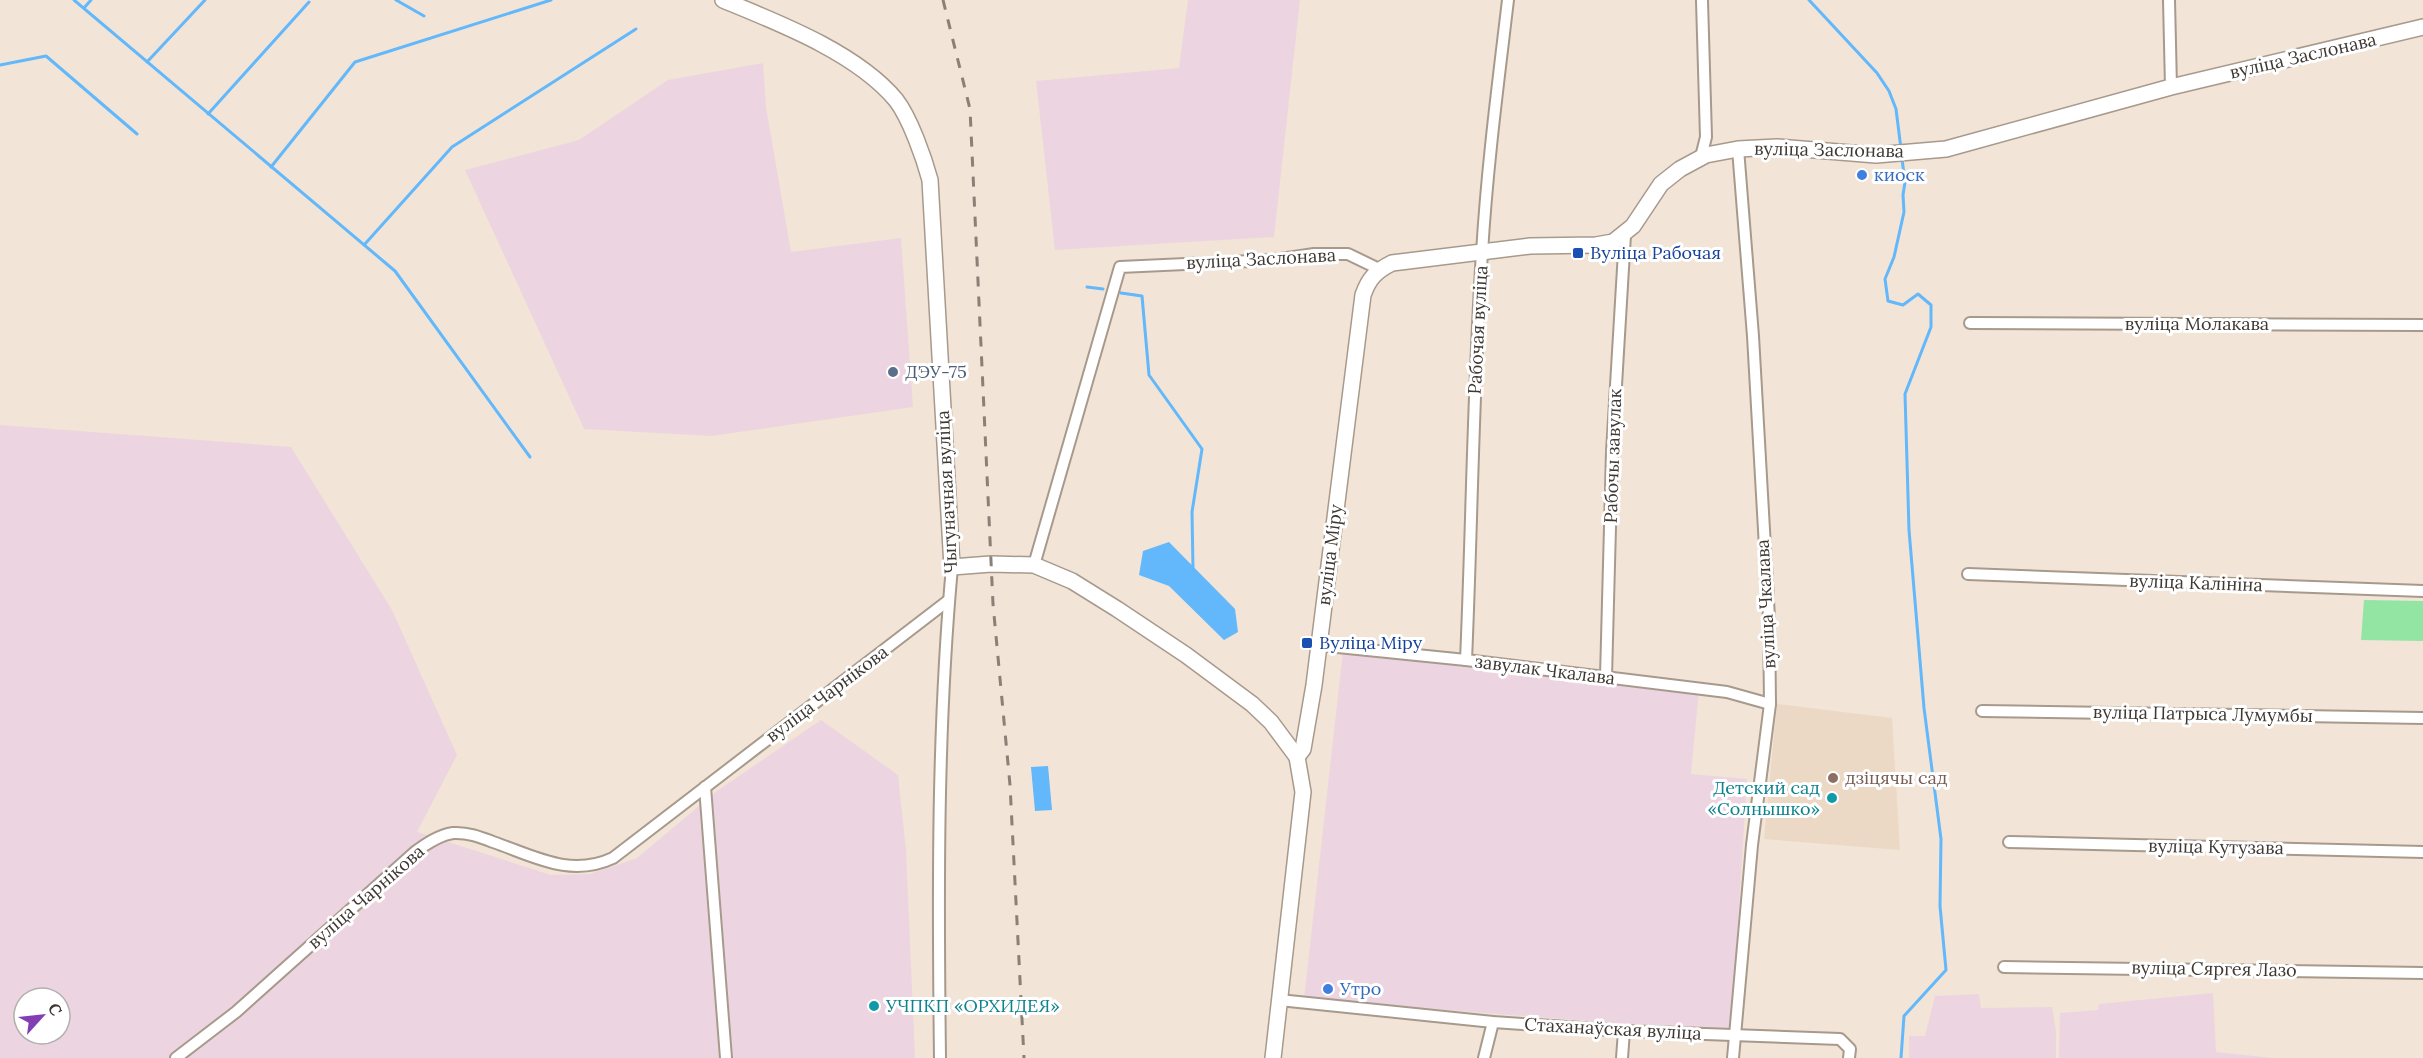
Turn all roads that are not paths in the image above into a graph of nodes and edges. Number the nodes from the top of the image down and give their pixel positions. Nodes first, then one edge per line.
1 (723, 0) edge
2 (1508, 0) edge
3 (2169, 0) edge
4 (1702, 1) edge
5 (2423, 27) edge
6 (2171, 87) junction
7 (1738, 149) junction
8 (1701, 157) junction
9 (1624, 234) junction
10 (1482, 251) junction
11 (1379, 269) junction
12 (1970, 323) dead end
13 (2423, 325) edge
14 (1034, 565) junction
15 (952, 567) junction
16 (1968, 574) dead end
17 (2423, 591) edge
18 (949, 600) junction
19 (1318, 645) junction
20 (1466, 660) junction
21 (1606, 677) junction
22 (1770, 704) junction
23 (1982, 711) dead end
24 (2423, 718) edge
25 (1297, 756) junction
26 (705, 787) junction
27 (2009, 842) dead end
28 (2423, 852) edge
29 (2004, 967) dead end
30 (2423, 973) edge
31 (1279, 1000) junction
32 (1493, 1022) junction
33 (1624, 1031) junction
34 (1734, 1035) junction
35 (176, 1058) edge
36 (726, 1058) edge
37 (940, 1058) edge
38 (1273, 1058) edge
39 (1484, 1058) edge
40 (1622, 1058) edge
41 (1733, 1058) edge
42 (1850, 1058) edge

1 - 15 street, Чыгуначная вуліца
2 - 10 street, Рабочая вуліца
3 - 6 street
4 - 8 street
5 - 6 street, вуліца Заслонава
6 - 7 street, вуліца Заслонава
7 - 8 street, вуліца Заслонава
7 - 22 street, вуліца Чкалава
8 - 9 street, вуліца Заслонава
9 - 10 street, вуліца Заслонава
9 - 21 street, Рабочы завулак
10 - 11 street, вуліца Заслонава
10 - 20 street, Рабочая вуліца
11 - 14 street, вуліца Заслонава
11 - 19 street, вуліца Міру
12 - 13 street, вуліца Молакава
14 - 15 street
14 - 25 street
15 - 18 street, Чыгуначная вуліца
16 - 17 street, вуліца Калініна
18 - 26 street, вуліца Чарнікова
18 - 37 street, Чыгуначная вуліца
19 - 20 street, завулак Чкалава
19 - 25 street, вуліца Міру
20 - 21 street, завулак Чкалава
21 - 22 street, завулак Чкалава
22 - 34 street, вуліца Чкалава
23 - 24 street, вуліца Патрыса Лумумбы
25 - 31 street, вуліца Міру
26 - 35 street, вуліца Чарнікова
26 - 36 street
27 - 28 street, вуліца Кутузава
29 - 30 street, вуліца Сяргея Лазо
31 - 32 street, Стаханаўская вуліца
31 - 38 street, вуліца Міру
32 - 33 street, Стаханаўская вуліца
32 - 39 street
33 - 34 street, Стаханаўская вуліца
33 - 40 street
34 - 41 street, вуліца Чкалава
34 - 42 street, Стаханаўская вуліца

